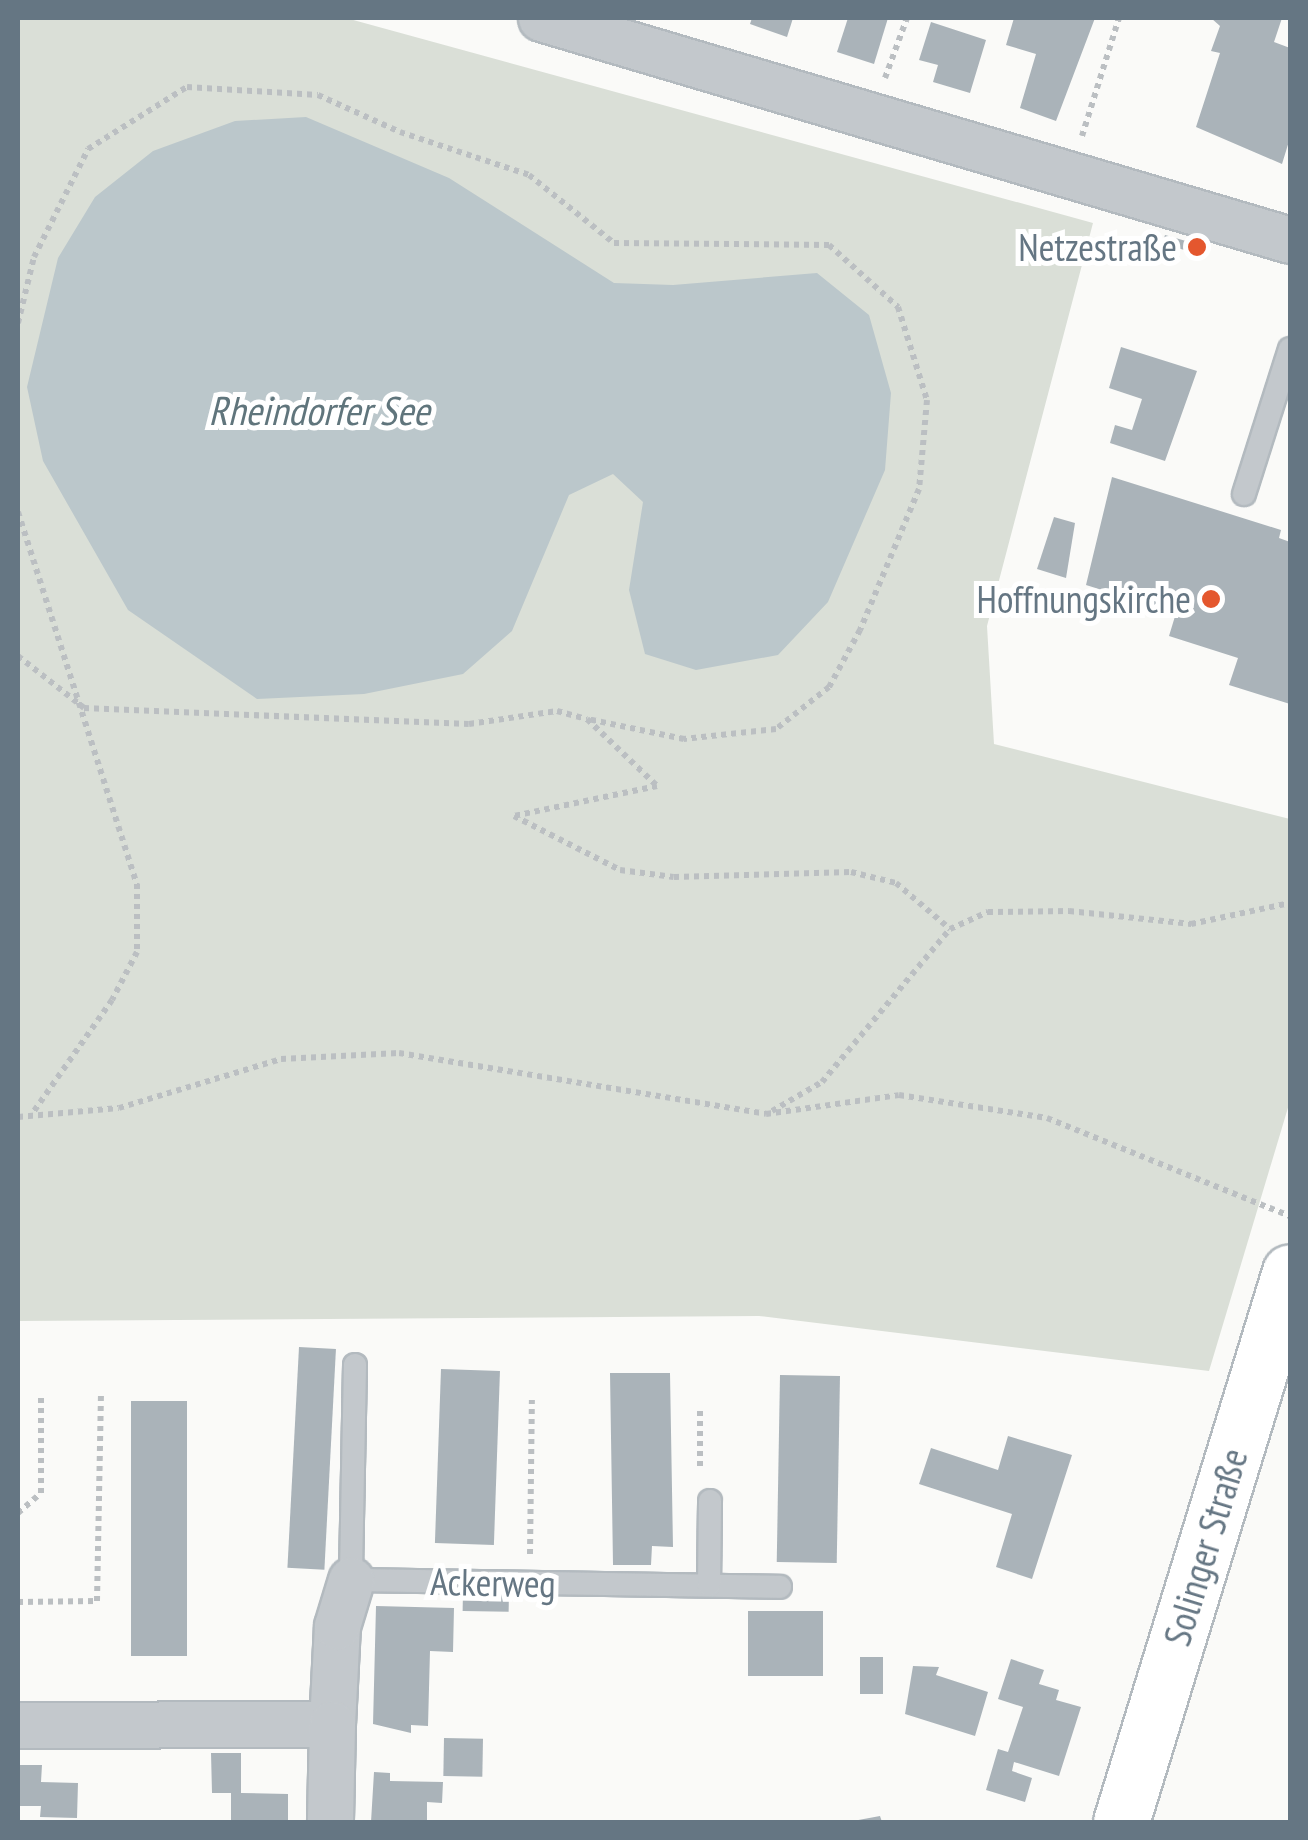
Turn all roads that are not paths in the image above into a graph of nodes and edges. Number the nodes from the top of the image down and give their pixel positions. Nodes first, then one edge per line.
1 (542, 18) edge
2 (1290, 240) edge
3 (1290, 349) edge
4 (1244, 494) dead end
5 (1290, 1272) edge
6 (1278, 1359) edge
7 (355, 1364) dead end
8 (710, 1500) road end
9 (350, 1580) junction
10 (709, 1585) junction
11 (780, 1586) dead end
12 (332, 1724) junction
13 (18, 1725) edge
14 (330, 1822) edge
15 (1121, 1822) edge

1 - 2 street
3 - 4 lane
5 - 6 main road, Solinger Straße
6 - 15 main road, Solinger Straße
7 - 9 lane
8 - 10 lane
9 - 10 lane, Ackerweg
9 - 12 street
10 - 11 lane, Ackerweg
12 - 13 street
12 - 14 street

